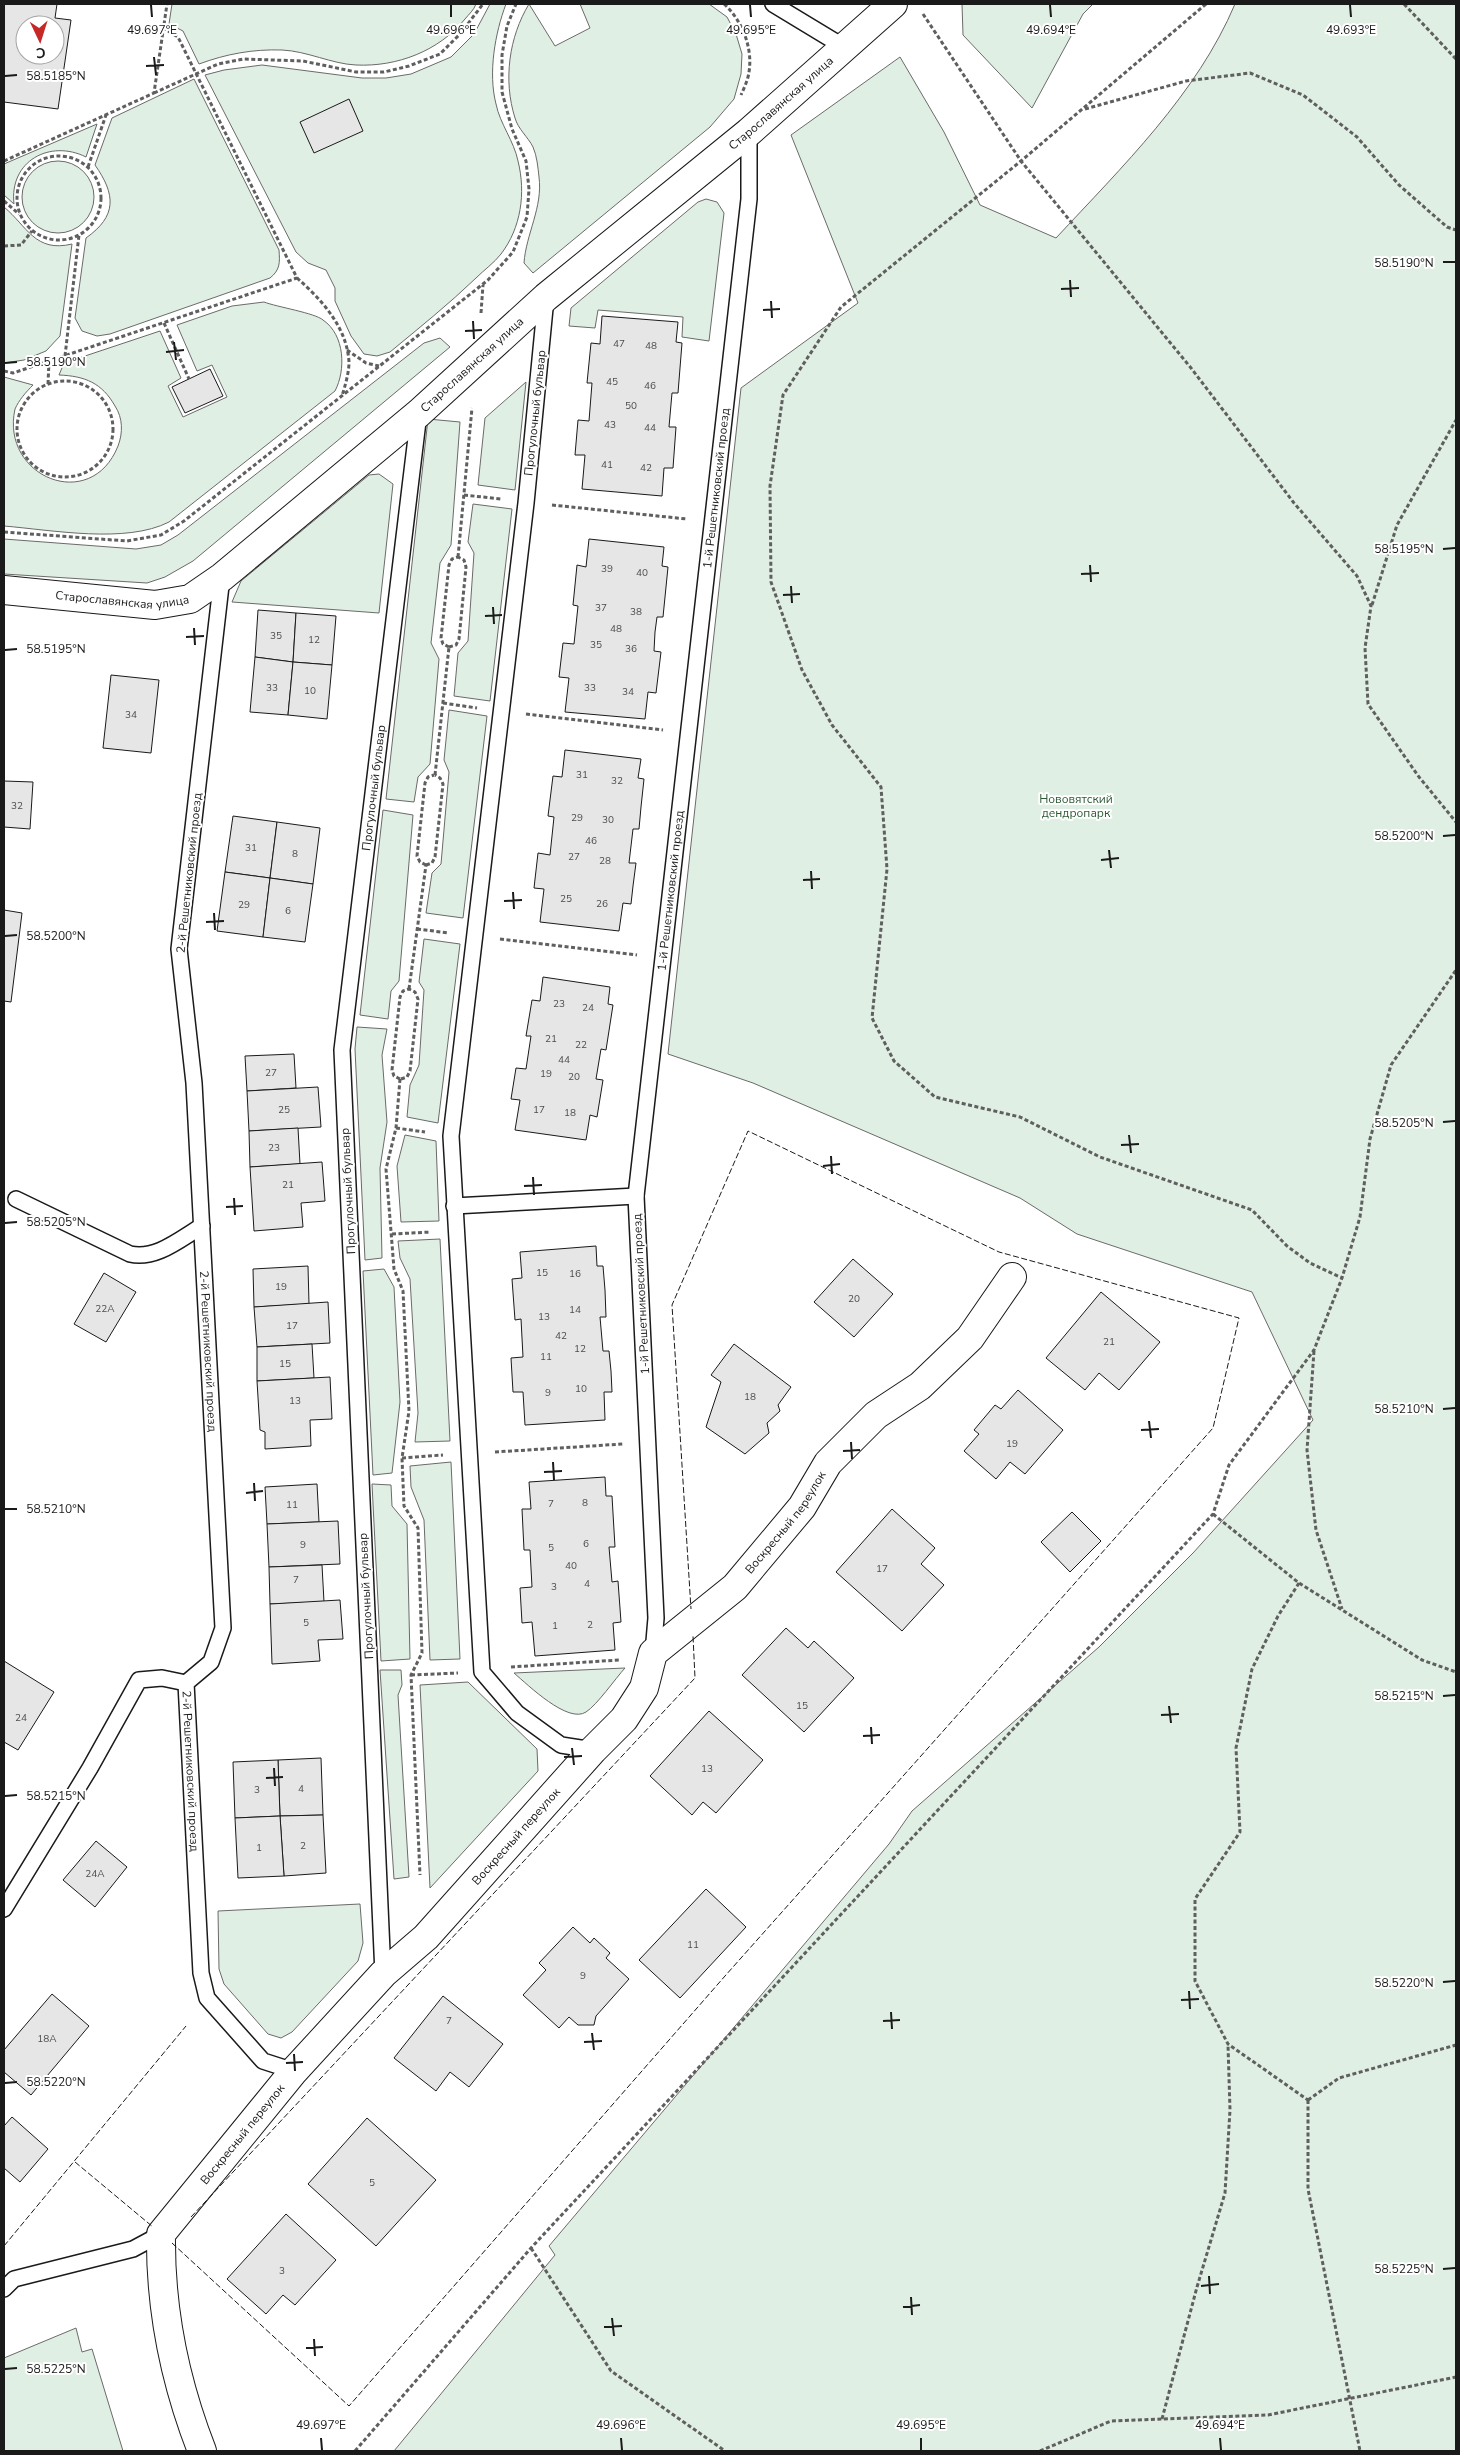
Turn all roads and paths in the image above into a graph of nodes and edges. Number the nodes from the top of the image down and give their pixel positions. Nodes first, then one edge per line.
1 (167, 4) edge
2 (482, 4) edge
3 (516, 4) edge
4 (773, 4) edge
5 (893, 4) edge
6 (1206, 4) edge
7 (1404, 4) edge
8 (921, 12) dead end
9 (163, 28) junction
10 (844, 47) junction
11 (1456, 60) edge
12 (196, 73) junction
13 (154, 93) junction
14 (1082, 109) junction
15 (106, 114) junction
16 (749, 132) junction
17 (4, 161) edge
18 (1021, 161) junction
19 (88, 167) junction
20 (4, 200) edge
21 (20, 215) junction
22 (1456, 230) edge
23 (32, 231) junction
24 (79, 235) junction
25 (4, 246) edge
26 (297, 278) junction
27 (483, 285) junction
28 (546, 297) junction
29 (480, 318) dead end
30 (164, 323) junction
31 (347, 350) junction
32 (65, 356) junction
33 (49, 361) junction
34 (476, 362) junction
35 (380, 366) junction
36 (4, 371) edge
37 (190, 379) dead end
38 (48, 384) junction
39 (342, 397) junction
40 (418, 413) junction
41 (1456, 420) edge
42 (464, 495) junction
43 (526, 502) junction
44 (713, 521) junction
45 (4, 532) edge
46 (458, 557) junction
47 (222, 576) junction
48 (4, 590) edge
49 (1371, 606) junction
50 (449, 647) junction
51 (443, 703) junction
52 (501, 711) junction
53 (689, 734) junction
54 (434, 775) junction
55 (1456, 822) edge
56 (426, 865) junction
57 (417, 929) junction
58 (476, 937) junction
59 (663, 958) junction
60 (1456, 970) edge
61 (409, 989) junction
62 (400, 1079) junction
63 (636, 1196) junction
64 (16, 1199) dead end
65 (454, 1206) junction
66 (202, 1226) junction
67 (455, 1230) junction
68 (392, 1234) junction
69 (1012, 1277) dead end
70 (1342, 1278) junction
71 (1314, 1350) junction
72 (648, 1443) junction
73 (468, 1454) junction
74 (402, 1458) junction
75 (1213, 1514) junction
76 (1299, 1583) junction
77 (1342, 1609) junction
78 (653, 1653) junction
79 (620, 1660) dead end
80 (501, 1667) dead end
81 (482, 1672) junction
82 (1456, 1672) edge
83 (411, 1675) junction
84 (186, 1683) junction
85 (593, 1750) junction
86 (420, 1875) dead end
87 (4, 1909) edge
88 (383, 1974) junction
89 (1228, 2044) junction
90 (1456, 2045) edge
91 (294, 2071) junction
92 (1308, 2100) junction
93 (160, 2234) junction
94 (531, 2248) junction
95 (4, 2289) edge
96 (1456, 2376) edge
97 (1350, 2398) junction
98 (1162, 2419) junction
99 (202, 2451) edge
100 (355, 2451) edge
101 (725, 2451) edge
102 (1040, 2451) edge
103 (1360, 2451) edge

1 - 9 path
2 - 12 path
3 - 27 path
4 - 10 lane
5 - 10 street, Старославянская улица
6 - 14 path
7 - 11 path
8 - 18 path
9 - 12 path
9 - 13 path
10 - 16 street, Старославянская улица
12 - 13 path
12 - 26 path
13 - 15 path
14 - 18 path
14 - 22 path
15 - 17 path
15 - 19 path
16 - 28 street, Старославянская улица
16 - 44 lane, 1-й Решетниковский проезд
18 - 49 path
18 - 70 path
19 - 21 path
19 - 24 path
20 - 21 path
21 - 23 path
23 - 24 path
23 - 25 path
24 - 32 path
26 - 30 path
26 - 31 path
27 - 29 path
27 - 35 path
28 - 34 street, Старославянская улица
28 - 43 lane, Прогулочный бульвар
30 - 32 path
30 - 37 path
31 - 35 path
31 - 39 path
32 - 33 path
33 - 36 path
33 - 38 path
34 - 40 street, Старославянская улица
34 - 42 path
35 - 39 path
38 - 38 path
39 - 45 path
40 - 47 street, Старославянская улица
40 - 88 lane, Прогулочный бульвар
41 - 49 path
42 - 43 path
42 - 46 path
43 - 44 path
43 - 52 lane, Прогулочный бульвар
44 - 53 lane, 1-й Решетниковский проезд
46 - 50 path
46 - 50 path
47 - 48 street, Старославянская улица
47 - 66 lane, 2-й Решетниковский проезд
49 - 55 path
50 - 51 path
51 - 52 path
51 - 54 path
52 - 53 path
52 - 58 lane, Прогулочный бульвар
53 - 59 lane, 1-й Решетниковский проезд
54 - 56 path
54 - 56 path
56 - 57 path
57 - 58 path
57 - 61 path
58 - 59 path
58 - 65 lane, Прогулочный бульвар
59 - 63 lane, 1-й Решетниковский проезд
60 - 70 path
61 - 62 path
61 - 62 path
62 - 68 path
63 - 65 lane
63 - 72 lane, 1-й Решетниковский проезд
64 - 66 lane
65 - 67 lane, Прогулочный бульвар
66 - 84 lane, 2-й Решетниковский проезд
67 - 68 path
67 - 73 lane, Прогулочный бульвар
68 - 74 path
69 - 78 street, Воскресный переулок
70 - 71 path
71 - 75 path
71 - 77 path
72 - 73 path
72 - 78 lane, 1-й Решетниковский проезд
73 - 74 path
73 - 81 lane, Прогулочный бульвар
74 - 83 path
75 - 76 path
75 - 94 path
76 - 77 path
76 - 89 path
77 - 82 path
78 - 85 street, Воскресный переулок
79 - 80 path
81 - 83 path
81 - 85 lane
83 - 86 path
84 - 87 lane
84 - 91 lane, 2-й Решетниковский проезд
85 - 88 street, Воскресный переулок
88 - 91 street, Воскресный переулок
89 - 92 path
89 - 98 path
90 - 92 path
91 - 93 street, Воскресный переулок
92 - 97 path
93 - 95 lane
93 - 99 street
94 - 100 path
94 - 101 path
96 - 97 path
97 - 98 path
97 - 103 path
98 - 102 path

